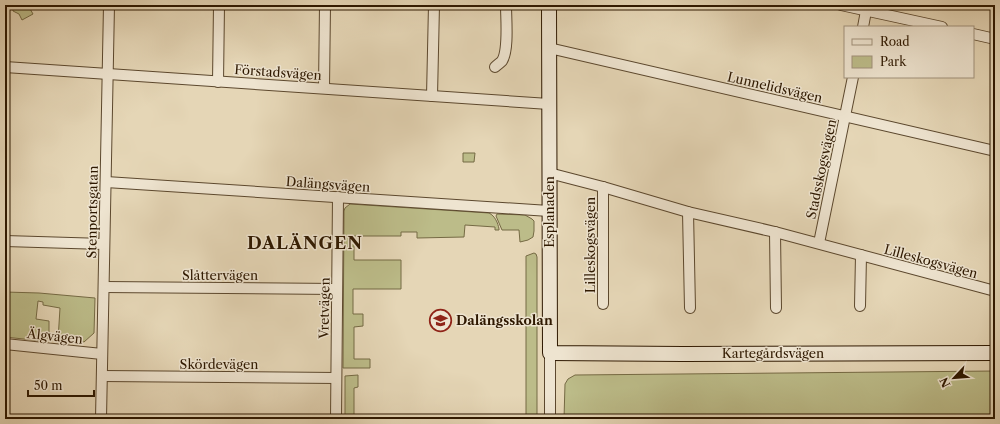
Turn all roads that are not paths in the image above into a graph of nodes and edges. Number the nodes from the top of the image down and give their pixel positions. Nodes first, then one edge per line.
1 (109, 5) edge
2 (219, 5) edge
3 (325, 5) edge
4 (434, 5) edge
5 (506, 5) edge
6 (549, 5) edge
7 (841, 5) edge
8 (866, 11) junction
9 (863, 26) edge
10 (937, 26) edge
11 (974, 34) edge
12 (995, 38) edge
13 (549, 48) junction
14 (5, 67) edge
15 (495, 67) dead end
16 (108, 74) junction
17 (853, 78) edge
18 (218, 82) junction
19 (324, 88) junction
20 (432, 96) junction
21 (549, 104) junction
22 (845, 116) junction
23 (995, 151) edge
24 (549, 172) junction
25 (106, 182) junction
26 (603, 187) junction
27 (338, 197) junction
28 (549, 211) junction
29 (688, 212) junction
30 (775, 232) junction
31 (5, 241) edge
32 (819, 243) junction
33 (104, 244) junction
34 (861, 255) junction
35 (104, 287) junction
36 (337, 289) junction
37 (995, 291) edge
38 (603, 304) dead end
39 (860, 306) dead end
40 (690, 308) dead end
41 (776, 308) dead end
42 (5, 344) edge
43 (550, 353) junction
44 (995, 353) edge
45 (102, 354) junction
46 (102, 376) junction
47 (336, 378) junction
48 (101, 419) edge
49 (336, 419) edge
50 (550, 419) edge

1 - 16 street, Stenportsgatan
2 - 18 street
3 - 19 street
4 - 20 street
5 - 15 street
6 - 13 street, Esplanaden
7 - 8 street
8 - 9 street
8 - 10 street
11 - 12 street
13 - 21 street, Esplanaden
13 - 22 street, Lunnelidsvägen
14 - 16 street, Förstadsvägen
16 - 18 street, Förstadsvägen
16 - 25 street, Stenportsgatan
17 - 22 street, Stadsskogsvägen
18 - 19 street, Förstadsvägen
19 - 20 street, Förstadsvägen
20 - 21 street, Förstadsvägen
21 - 24 street, Esplanaden
22 - 23 street, Lunnelidsvägen
22 - 32 street, Stadsskogsvägen
24 - 26 street, Lilleskogsvägen
24 - 28 street, Esplanaden
25 - 27 street, Dalängsvägen
25 - 33 street, Stenportsgatan
26 - 29 street, Lilleskogsvägen
26 - 38 street, Lilleskogsvägen
27 - 28 street, Dalängsvägen
27 - 36 street, Vretvägen
28 - 43 street, Esplanaden
29 - 30 street, Lilleskogsvägen
29 - 40 street
30 - 32 street, Lilleskogsvägen
30 - 41 street
31 - 33 street
32 - 34 street, Lilleskogsvägen
33 - 35 street, Stenportsgatan
34 - 37 street, Lilleskogsvägen
34 - 39 street
35 - 36 street, Slåttervägen
35 - 45 street, Stenportsgatan
36 - 47 street, Vretvägen
42 - 45 street, Älgvägen
43 - 44 street, Kartegårdsvägen
43 - 50 street, Esplanaden
45 - 46 street, Stenportsgatan
46 - 47 street, Skördevägen
46 - 48 street, Stenportsgatan
47 - 49 street, Vretvägen

